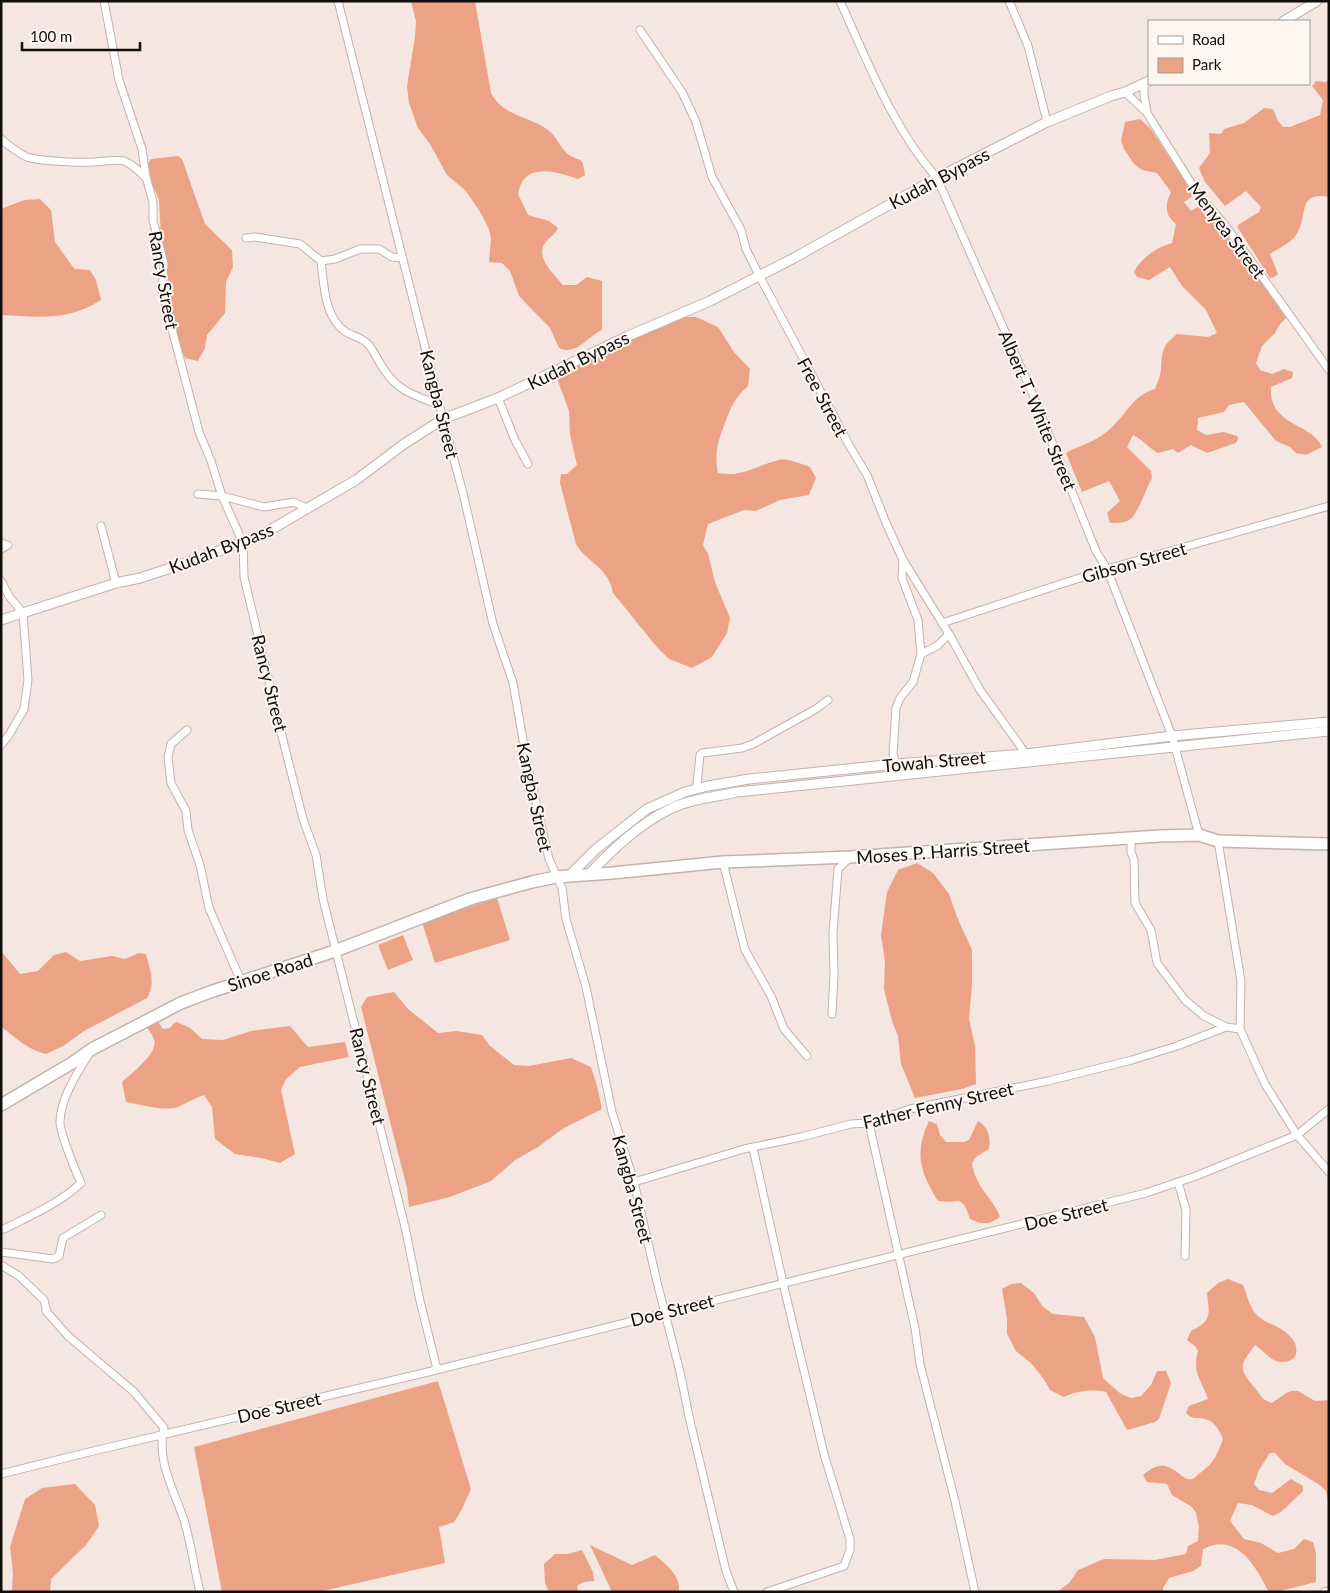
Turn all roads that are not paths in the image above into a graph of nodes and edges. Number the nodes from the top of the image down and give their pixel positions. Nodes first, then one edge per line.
1 (104, 1) edge
2 (338, 1) edge
3 (840, 1) edge
4 (1008, 1) edge
5 (1317, 1) edge
6 (1286, 20) edge
7 (640, 30) dead end
8 (1148, 81) edge
9 (1148, 82) edge
10 (1125, 92) junction
11 (1147, 113) junction
12 (1047, 122) junction
13 (1, 139) edge
14 (146, 177) junction
15 (937, 178) junction
16 (246, 238) dead end
17 (402, 258) junction
18 (321, 261) junction
19 (759, 275) junction
20 (1329, 370) edge
21 (498, 398) junction
22 (439, 405) junction
23 (442, 419) junction
24 (528, 464) dead end
25 (198, 494) dead end
26 (222, 496) junction
27 (1328, 508) edge
28 (308, 509) junction
29 (101, 526) dead end
30 (1, 543) edge
31 (243, 543) junction
32 (1, 549) edge
33 (904, 560) junction
34 (1107, 569) junction
35 (1, 581) edge
36 (116, 582) junction
37 (23, 613) junction
38 (1, 620) edge
39 (942, 623) junction
40 (949, 634) junction
41 (922, 654) junction
42 (828, 700) dead end
43 (1329, 722) edge
44 (187, 730) dead end
45 (1329, 730) edge
46 (1172, 736) junction
47 (1, 745) edge
48 (1175, 747) junction
49 (1026, 754) junction
50 (896, 764) junction
51 (697, 784) dead end
52 (1199, 835) junction
53 (1130, 838) junction
54 (1218, 841) junction
55 (1329, 844) edge
56 (850, 857) junction
57 (723, 862) junction
58 (588, 875) junction
59 (569, 876) junction
60 (556, 877) junction
61 (335, 951) junction
62 (241, 981) junction
63 (832, 1014) dead end
64 (1226, 1027) junction
65 (1240, 1029) junction
66 (92, 1050) junction
67 (807, 1056) dead end
68 (1, 1105) edge
69 (1329, 1109) edge
70 (869, 1123) junction
71 (1297, 1135) junction
72 (752, 1148) junction
73 (1329, 1172) edge
74 (634, 1182) junction
75 (1178, 1182) junction
76 (101, 1215) dead end
77 (1, 1229) edge
78 (1, 1252) edge
79 (898, 1255) junction
80 (1186, 1256) dead end
81 (1, 1265) edge
82 (783, 1283) junction
83 (665, 1312) junction
84 (437, 1369) junction
85 (162, 1434) junction
86 (1, 1474) edge
87 (1329, 1590) edge
88 (200, 1592) edge
89 (734, 1592) edge
90 (767, 1592) edge
91 (975, 1592) edge
92 (1324, 1592) edge

1 - 14 street, Rancy Street
2 - 17 street, Kangba Street
3 - 15 street, Albert T. White Street
4 - 12 street
5 - 6 street
7 - 19 street, Free Street
8 - 10 street, Kudah Bypass
9 - 11 street
10 - 11 street, Menyea Street
10 - 12 street, Kudah Bypass
11 - 20 street, Menyea Street
12 - 15 street, Kudah Bypass
13 - 14 street
14 - 26 street, Rancy Street
15 - 19 street, Kudah Bypass
15 - 34 street, Albert T. White Street
16 - 18 street
17 - 18 street
17 - 22 street, Kangba Street
18 - 22 street
19 - 21 street, Kudah Bypass
19 - 33 street, Free Street
21 - 23 street, Kudah Bypass
21 - 24 street
22 - 23 street, Kangba Street
23 - 28 street, Kudah Bypass
23 - 60 street, Kangba Street
25 - 26 street
26 - 28 street
26 - 31 street, Rancy Street
27 - 34 street, Gibson Street
28 - 31 street, Kudah Bypass
29 - 36 street
30 - 32 street
31 - 36 street, Kudah Bypass
31 - 61 street, Rancy Street
33 - 39 street, Free Street
33 - 41 street
34 - 39 street, Gibson Street
34 - 46 street, Albert T. White Street
35 - 37 street
36 - 37 street, Kudah Bypass
37 - 38 street, Kudah Bypass
37 - 47 street
39 - 40 street, Free Street
40 - 41 street
40 - 49 street, Free Street
41 - 50 street
42 - 51 street
43 - 46 street, Towah Street
44 - 62 street
45 - 48 street, Towah Street
46 - 48 street, Albert T. White Street
46 - 49 street, Towah Street
48 - 52 street, Albert T. White Street
48 - 58 street, Towah Street
49 - 50 street, Towah Street
50 - 59 street, Towah Street
52 - 53 highway, Moses P. Harris Street
52 - 54 highway, Moses P. Harris Street
53 - 56 highway, Moses P. Harris Street
53 - 64 street
54 - 55 highway, Moses P. Harris Street
54 - 65 street
56 - 57 highway, Moses P. Harris Street
56 - 63 street
57 - 58 highway, Moses P. Harris Street
57 - 67 street
58 - 59 highway, Moses P. Harris Street
59 - 60 highway, Moses P. Harris Street
60 - 61 highway, Sinoe Road
60 - 74 street, Kangba Street
61 - 62 highway, Sinoe Road
61 - 84 street, Rancy Street
62 - 66 highway, Sinoe Road
64 - 65 street, Father Fenny Street
64 - 70 street, Father Fenny Street
65 - 71 street
66 - 68 highway, Sinoe Road
66 - 77 street
69 - 71 street, Doe Street
70 - 72 street, Father Fenny Street
70 - 79 street
71 - 73 street
71 - 75 street, Doe Street
72 - 74 street, Father Fenny Street
72 - 82 street
74 - 83 street, Kangba Street
75 - 79 street, Doe Street
75 - 80 street
76 - 78 street
79 - 82 street, Doe Street
79 - 91 street
81 - 85 street
82 - 83 street, Doe Street
82 - 90 street
83 - 84 street, Doe Street
83 - 89 street, Kangba Street
84 - 85 street, Doe Street
85 - 86 street, Doe Street
85 - 88 street
87 - 92 street

